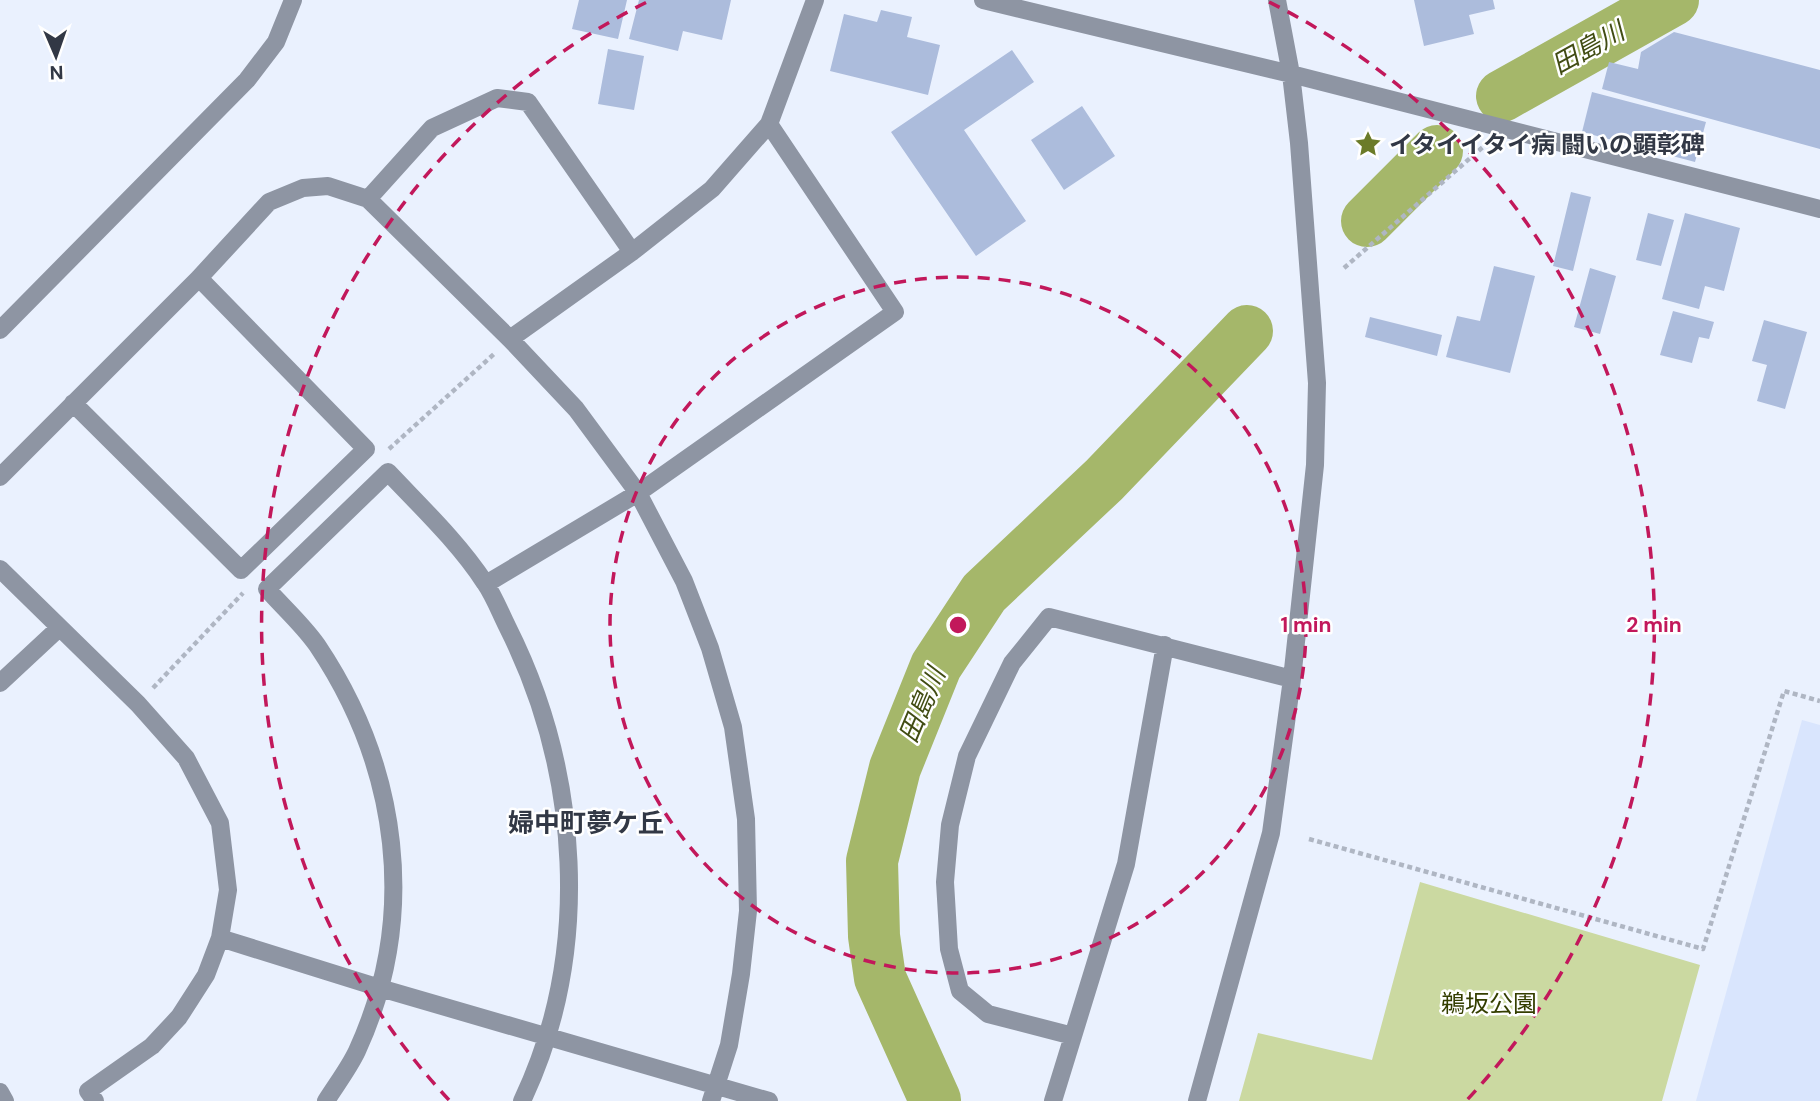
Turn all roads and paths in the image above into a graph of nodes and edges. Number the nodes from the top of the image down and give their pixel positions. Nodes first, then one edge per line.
1 (293, 0) edge
2 (814, 0) edge
3 (983, 0) edge
4 (1277, 0) edge
5 (1291, 74) junction
6 (769, 124) junction
7 (1485, 145) dead end
8 (368, 198) junction
9 (1820, 209) edge
10 (632, 252) junction
11 (1344, 268) dead end
12 (199, 278) junction
13 (0, 330) edge
14 (510, 339) junction
15 (73, 403) junction
16 (0, 477) edge
17 (638, 493) junction
18 (0, 569) edge
19 (486, 584) junction
20 (58, 629) junction
21 (1165, 645) junction
22 (1292, 679) junction
23 (0, 683) edge
24 (1820, 701) edge
25 (1309, 839) dead end
26 (220, 938) junction
27 (380, 988) junction
28 (1073, 1035) junction
29 (547, 1037) junction
30 (0, 1092) edge
31 (714, 1094) edge
32 (5, 1101) edge
33 (95, 1101) edge
34 (327, 1101) edge
35 (522, 1101) edge
36 (769, 1101) edge
37 (1054, 1101) edge
38 (1197, 1101) edge

1 - 13 street
2 - 6 street
3 - 5 street
4 - 5 street
5 - 9 street
5 - 22 street
6 - 10 street
6 - 17 street
7 - 11 path
8 - 10 street
8 - 12 street
8 - 14 street
10 - 14 street
12 - 15 street
12 - 15 street
14 - 17 street
15 - 16 street
17 - 19 street
17 - 31 street
18 - 20 street
19 - 27 street
19 - 29 street
20 - 23 street
20 - 26 street
21 - 22 street
21 - 28 street
21 - 28 street
22 - 38 street
24 - 25 path
26 - 27 street
26 - 33 street
27 - 29 street
27 - 34 street
28 - 37 street
29 - 31 street
29 - 35 street
30 - 32 street
31 - 36 street

